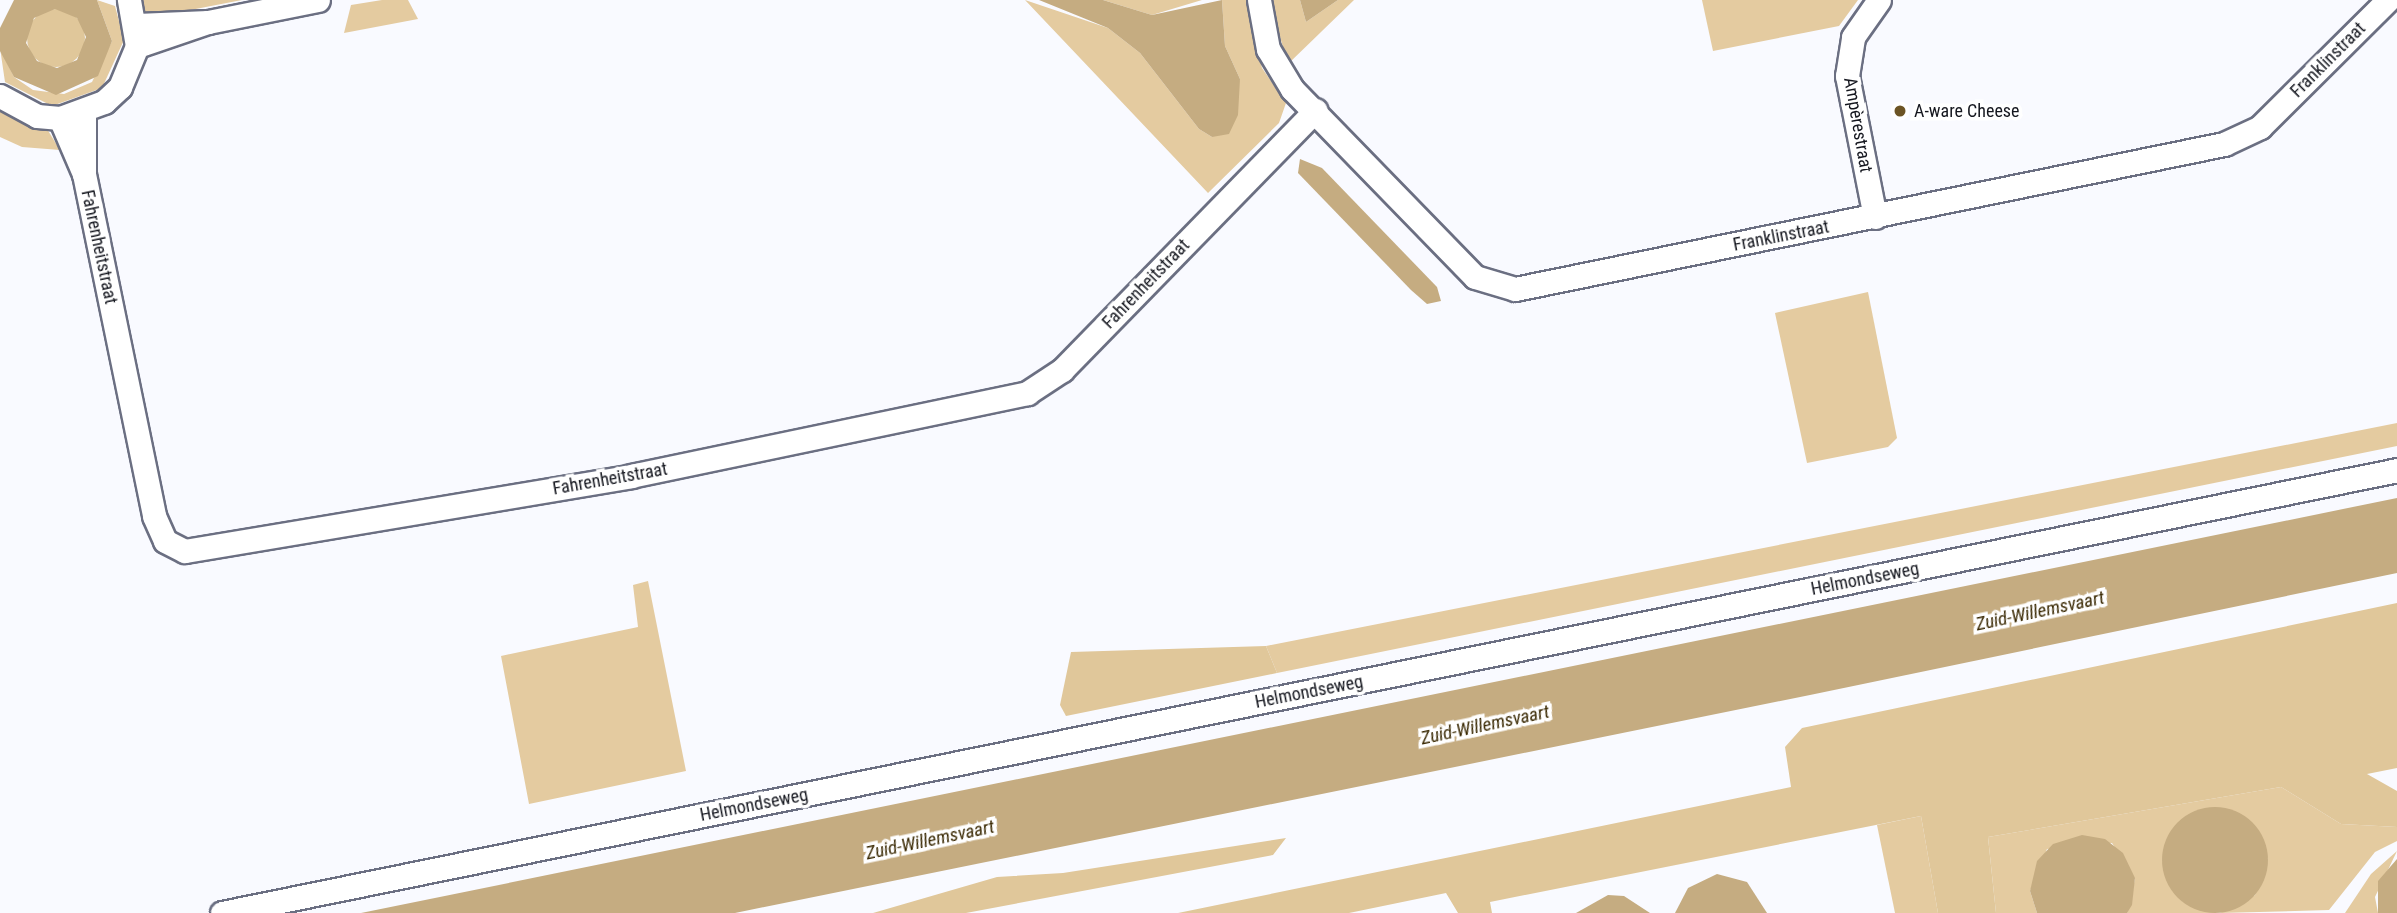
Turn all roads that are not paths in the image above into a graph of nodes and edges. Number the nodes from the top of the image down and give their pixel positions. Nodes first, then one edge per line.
1 (129, 0) edge
2 (317, 0) edge
3 (1259, 0) edge
4 (1879, 0) edge
5 (2388, 0) edge
6 (137, 35) junction
7 (0, 96) edge
8 (1316, 110) junction
9 (84, 113) junction
10 (60, 118) junction
11 (84, 174) junction
12 (1875, 217) junction
13 (2397, 471) edge
14 (222, 913) edge

1 - 6 street
2 - 6 street
3 - 8 street, Franklinstraat
4 - 12 street, Ampèrestraat
5 - 12 street, Franklinstraat
6 - 9 street
7 - 10 street
8 - 11 street, Fahrenheitstraat
8 - 12 street, Franklinstraat
9 - 10 street
9 - 11 street, Fahrenheitstraat
10 - 11 street, Fahrenheitstraat
13 - 14 street, Helmondseweg

